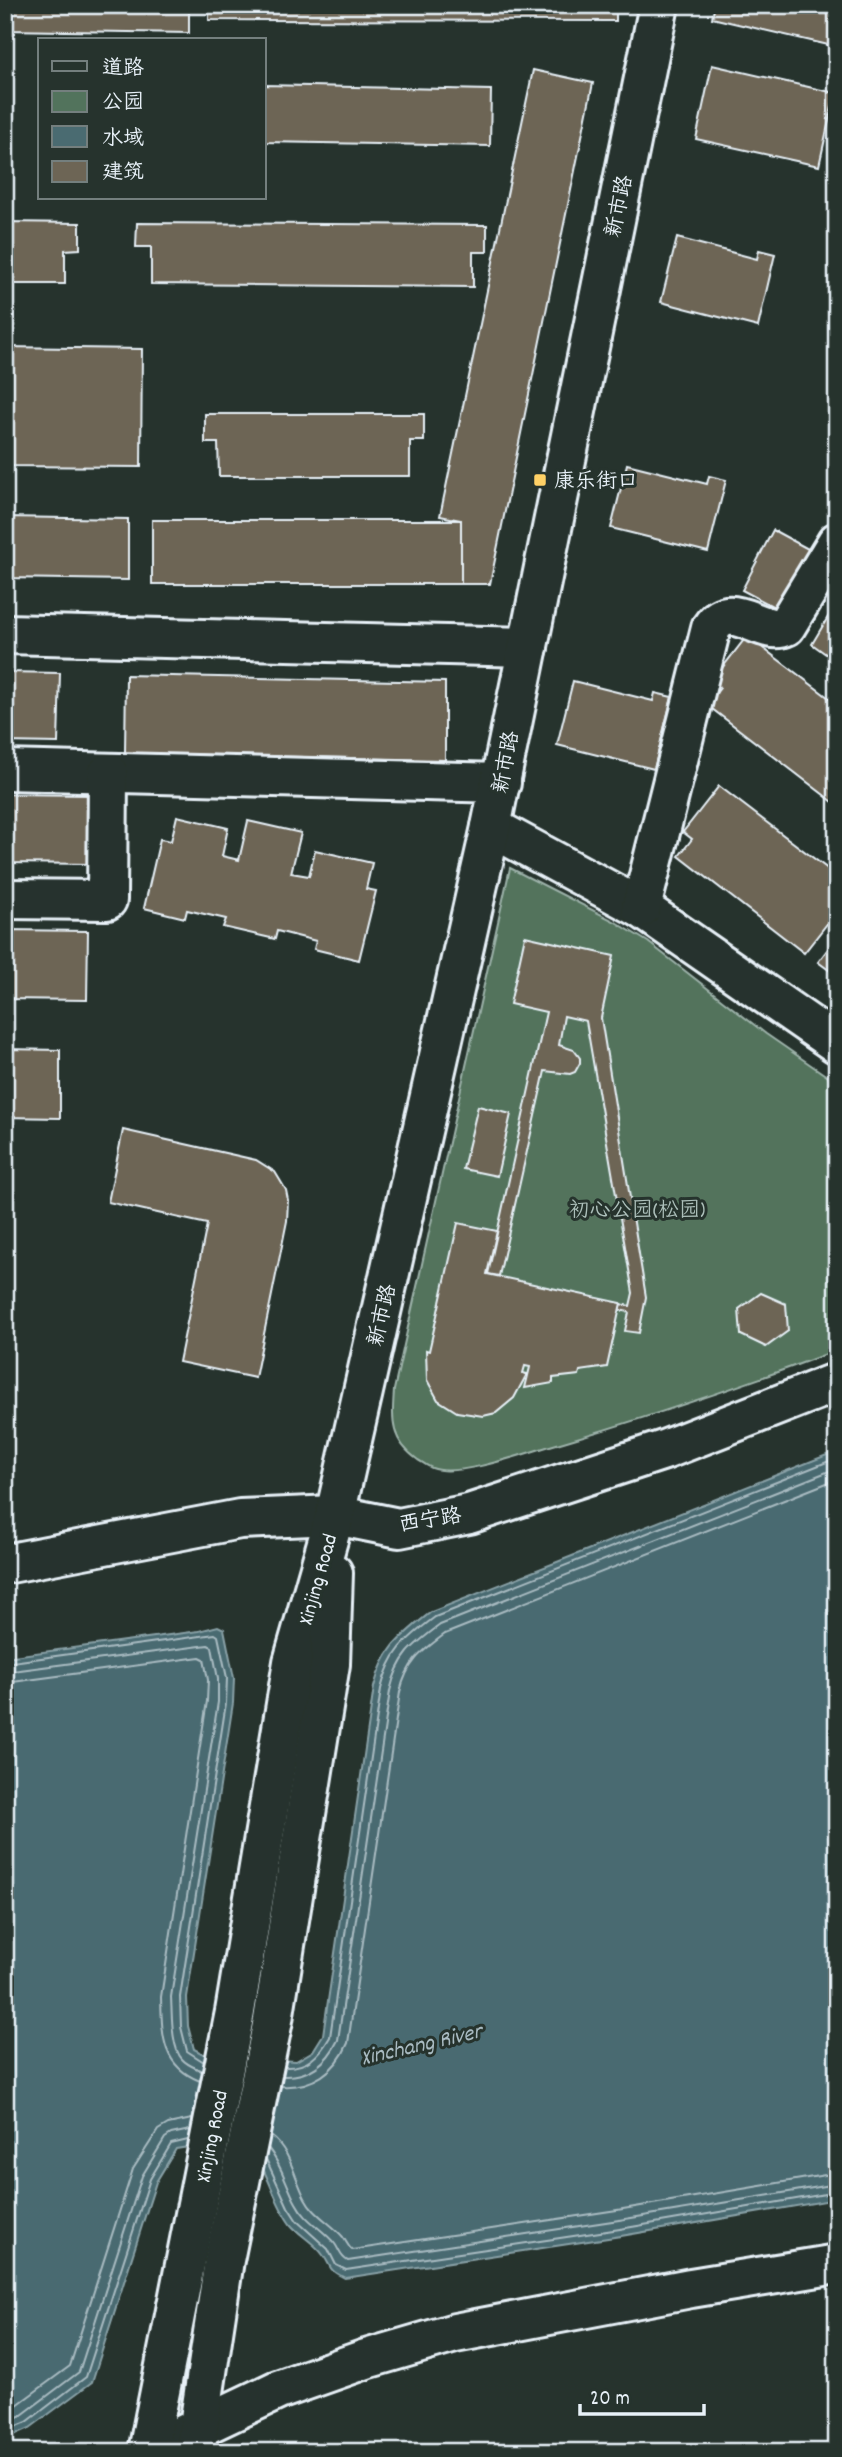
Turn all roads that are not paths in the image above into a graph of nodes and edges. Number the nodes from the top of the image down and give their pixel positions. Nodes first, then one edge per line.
1 (659, 5) edge
2 (837, 542) edge
3 (5, 634) edge
4 (528, 647) junction
5 (5, 770) edge
6 (108, 773) junction
7 (500, 783) junction
8 (491, 827) junction
9 (5, 899) edge
10 (642, 908) junction
11 (837, 1044) edge
12 (837, 1382) edge
13 (335, 1515) junction
14 (5, 1564) edge
15 (837, 2264) edge
16 (197, 2440) edge
17 (148, 2452) edge

1 - 4 street, 新市路
2 - 10 street
3 - 4 street
4 - 7 street, 新市路
5 - 6 street
6 - 7 street
6 - 9 street
7 - 8 street, 新市路
8 - 10 street
8 - 13 street, 新市路
10 - 11 street
12 - 13 street, 西宁路
13 - 14 street, 西宁路
13 - 16 street, Xinjing Road
13 - 17 street, Xinjing Road
15 - 16 street
16 - 17 street

